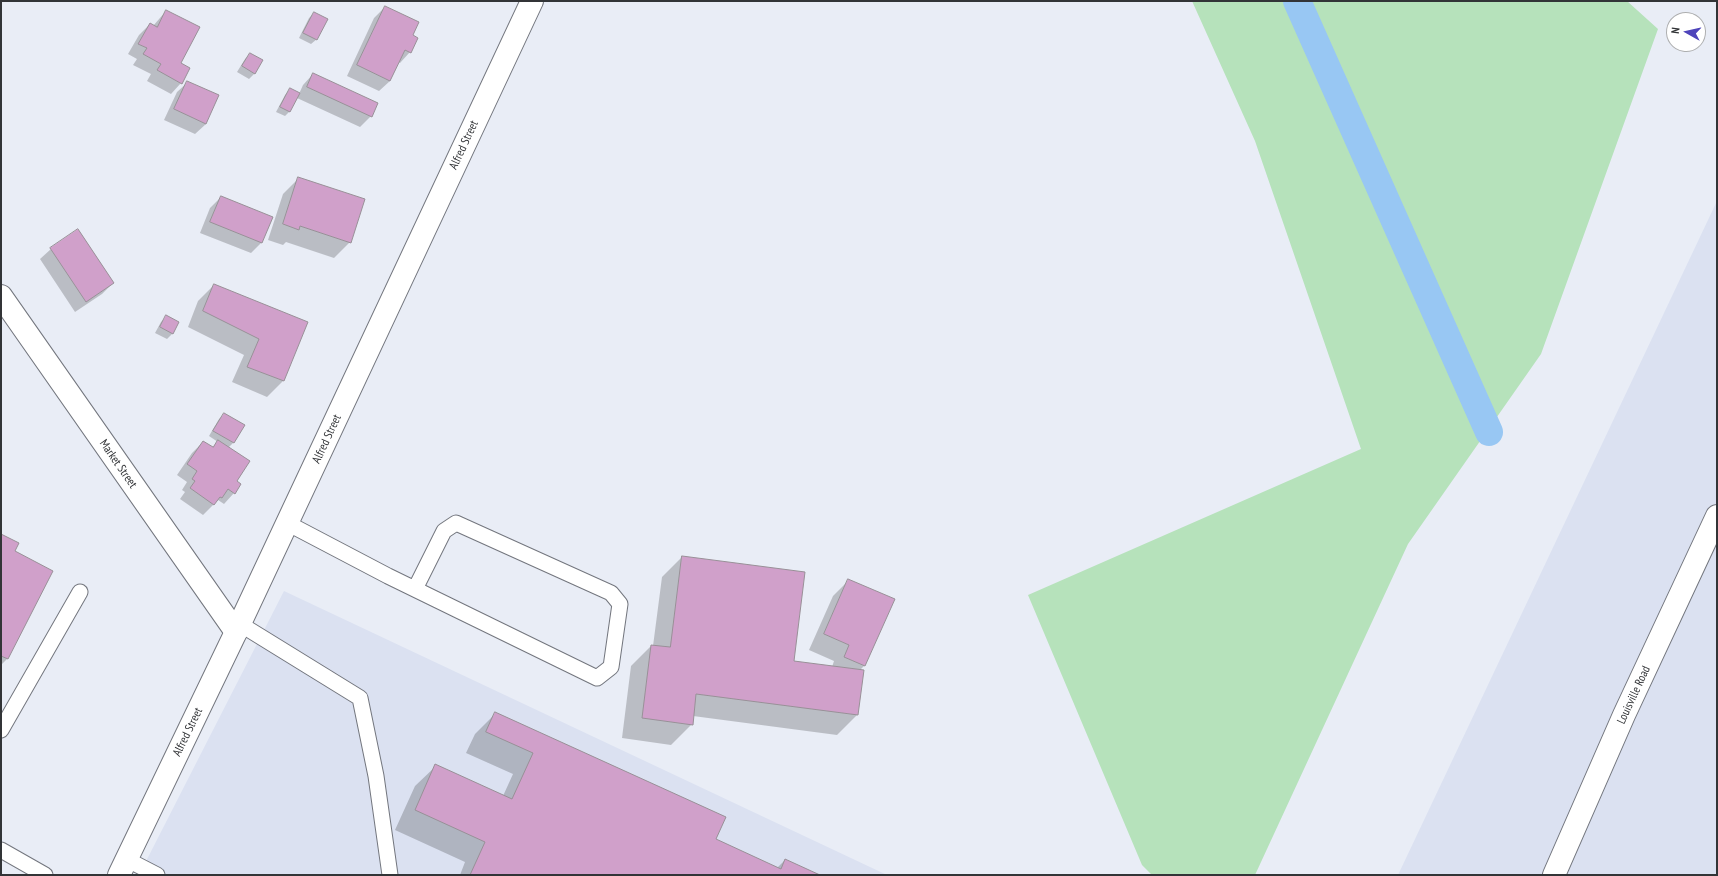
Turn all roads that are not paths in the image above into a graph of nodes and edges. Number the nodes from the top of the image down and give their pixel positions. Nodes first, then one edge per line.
1 (532, 1) edge
2 (1, 296) edge
3 (1717, 516) edge
4 (287, 523) junction
5 (415, 589) junction
6 (80, 592) dead end
7 (238, 628) junction
8 (1, 730) edge
9 (1, 850) edge
10 (122, 867) edge
11 (44, 875) edge
12 (157, 875) edge
13 (390, 875) edge
14 (1554, 875) edge

1 - 4 main road, Alfred Street
2 - 7 main road, Market Street
3 - 14 main road, Louisville Road
4 - 5 lane
4 - 7 main road, Alfred Street
5 - 5 lane
6 - 8 lane
7 - 10 main road, Alfred Street
7 - 13 lane
9 - 11 lane
10 - 12 lane

